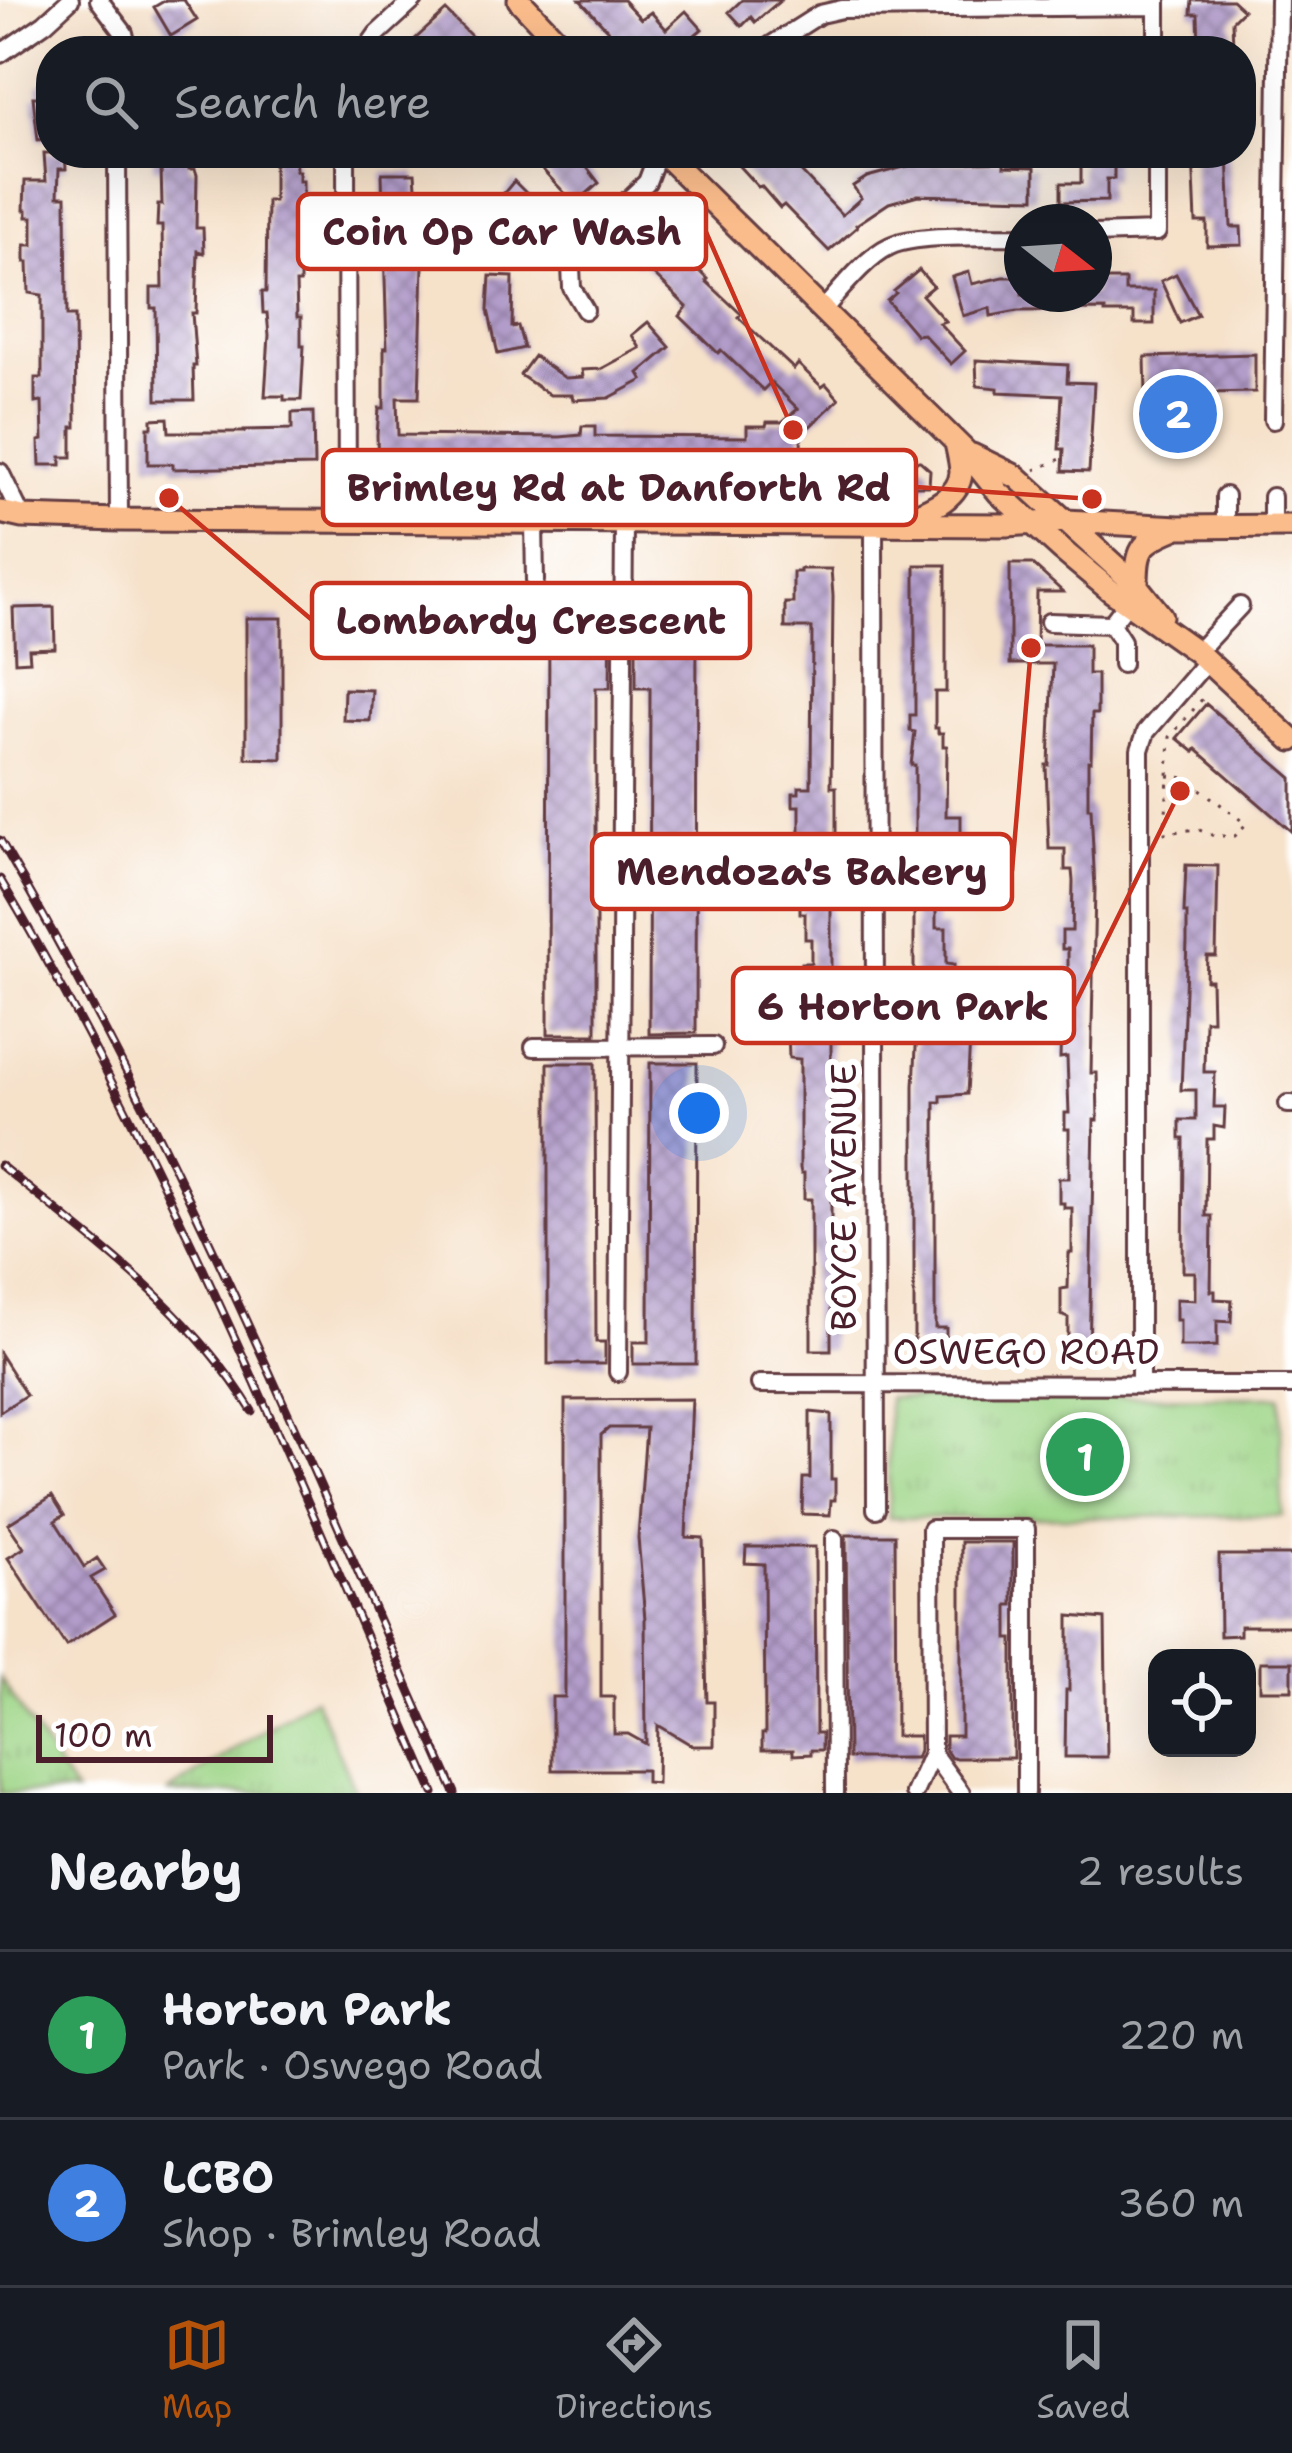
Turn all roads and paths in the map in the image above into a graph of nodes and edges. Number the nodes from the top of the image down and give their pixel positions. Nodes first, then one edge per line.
1 (70, 0) edge
2 (99, 0) edge
3 (414, 0) edge
4 (519, 0) edge
5 (1279, 0) edge
6 (1157, 3) edge
7 (818, 7) edge
8 (125, 36) edge
9 (376, 36) edge
10 (553, 36) edge
11 (781, 36) edge
12 (1157, 36) edge
13 (0, 54) edge
14 (117, 168) edge
15 (346, 168) edge
16 (654, 168) edge
17 (676, 168) edge
18 (1157, 168) edge
19 (1112, 233) edge
20 (1004, 237) edge
21 (585, 310) dead end
22 (822, 311) junction
23 (1273, 420) dead end
24 (961, 447) junction
25 (1061, 458) dead end
26 (0, 472) edge
27 (1017, 477) junction
28 (1225, 496) dead end
29 (1272, 497) dead end
30 (7, 517) edge
31 (119, 520) junction
32 (1066, 521) junction
33 (347, 522) junction
34 (534, 523) junction
35 (624, 524) junction
36 (1034, 524) junction
37 (884, 525) junction
38 (1225, 526) junction
39 (1282, 526) edge
40 (1179, 527) junction
41 (535, 580) dead end
42 (1132, 594) junction
43 (1240, 606) dead end
44 (1049, 622) dead end
45 (1111, 624) junction
46 (1202, 656) junction
47 (1122, 664) dead end
48 (1204, 697) dead end
49 (1292, 740) edge
50 (1168, 776) junction
51 (620, 1046) junction
52 (712, 1046) dead end
53 (534, 1047) dead end
54 (618, 1372) dead end
55 (876, 1383) junction
56 (760, 1384) dead end
57 (1140, 1384) junction
58 (1292, 1385) edge
59 (876, 1509) dead end
60 (834, 1539) dead end
61 (932, 1753) junction
62 (836, 1793) edge
63 (914, 1793) edge
64 (961, 1793) edge
65 (1026, 1793) edge

1 - 13 street
2 - 8 street
3 - 9 street
4 - 10 main road
5 - 23 street
6 - 7 street
6 - 12 street
7 - 11 street
14 - 31 street
15 - 33 street
16 - 21 street
17 - 22 main road
18 - 19 street
20 - 22 street
22 - 24 main road
24 - 27 main road
24 - 36 main road
24 - 37 main road
25 - 27 path
26 - 30 street
27 - 32 main road
28 - 38 street
29 - 39 street
30 - 31 main road
31 - 33 main road
32 - 36 main road
32 - 40 main road
32 - 42 main road
33 - 34 main road
34 - 35 main road
34 - 41 street
35 - 37 main road
35 - 51 street
36 - 37 main road
36 - 42 main road
37 - 55 street, BOYCE AVENUE
38 - 39 main road
38 - 40 main road
40 - 42 main road
42 - 45 street
42 - 46 main road
43 - 46 street
44 - 45 street
45 - 47 street
46 - 49 main road
46 - 57 street
48 - 50 path
50 - 50 path
51 - 52 street
51 - 53 street
51 - 54 street
55 - 56 street, OSWEGO ROAD
55 - 57 street, OSWEGO ROAD
55 - 59 street, BOYCE AVENUE
57 - 58 street, OSWEGO ROAD
60 - 62 street
61 - 63 street
61 - 64 street
61 - 65 street

